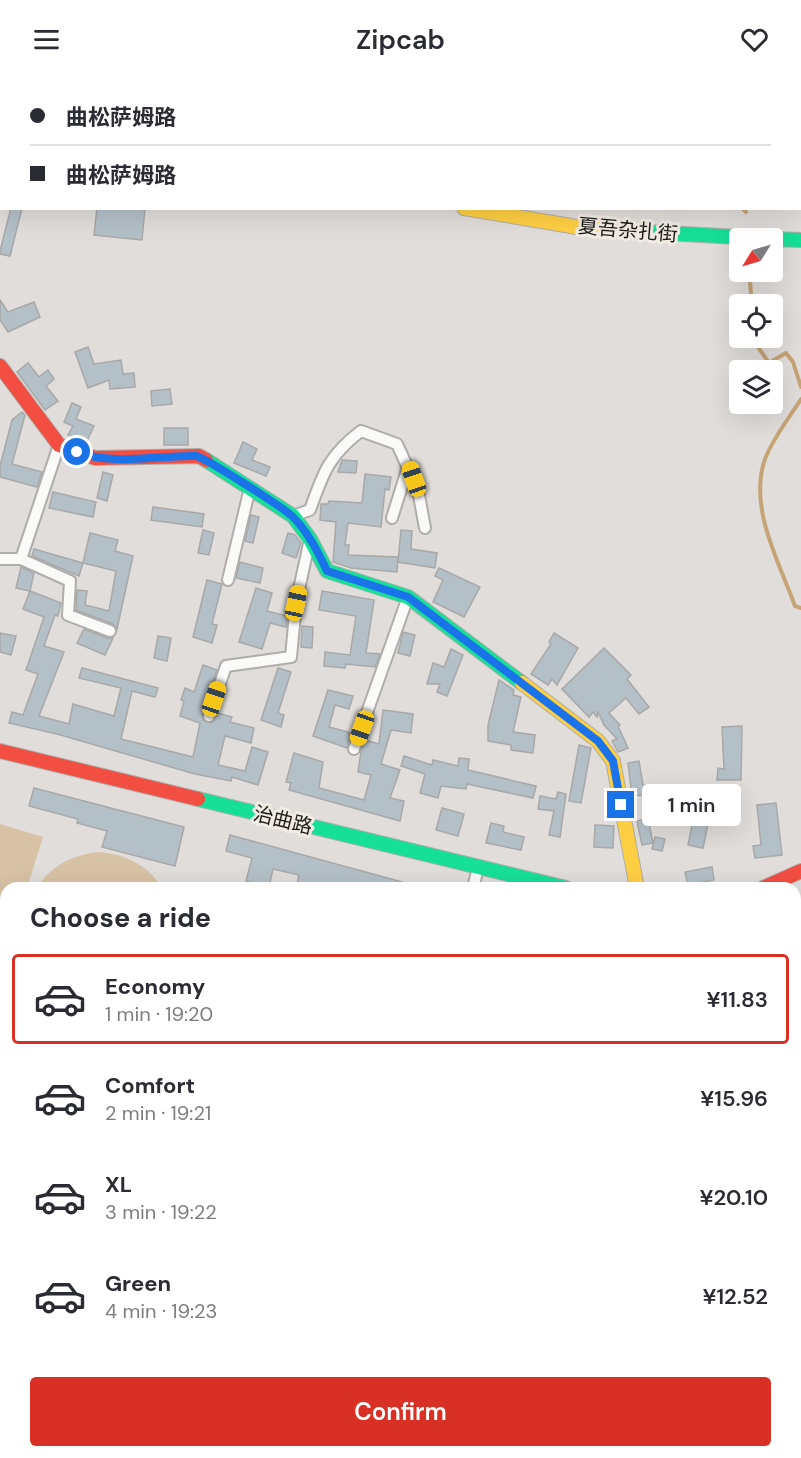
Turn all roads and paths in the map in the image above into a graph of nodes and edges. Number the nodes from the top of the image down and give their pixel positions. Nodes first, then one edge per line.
1 (476, 210) edge
2 (729, 236) edge
3 (783, 239) edge
4 (801, 240) edge
5 (0, 366) edge
6 (59, 445) junction
7 (407, 470) dead end
8 (249, 492) dead end
9 (292, 516) junction
10 (392, 518) dead end
11 (425, 528) dead end
12 (310, 538) junction
13 (0, 559) edge
14 (21, 559) junction
15 (228, 580) dead end
16 (408, 597) junction
17 (110, 631) dead end
18 (209, 716) dead end
19 (354, 749) dead end
20 (0, 751) edge
21 (478, 868) junction
22 (801, 871) edge
23 (474, 882) edge
24 (540, 882) edge
25 (636, 882) edge
26 (780, 882) edge

1 - 2 main road, 夏吾杂扎街
3 - 4 main road
5 - 6 main road
6 - 9 main road
6 - 14 street
7 - 10 street
8 - 15 street
9 - 11 street
9 - 12 main road
12 - 16 main road
12 - 18 street
13 - 14 street
14 - 17 street
16 - 19 street
16 - 25 main road
20 - 21 main road, 治曲路
21 - 23 street
21 - 24 main road, 治曲路
22 - 26 main road

